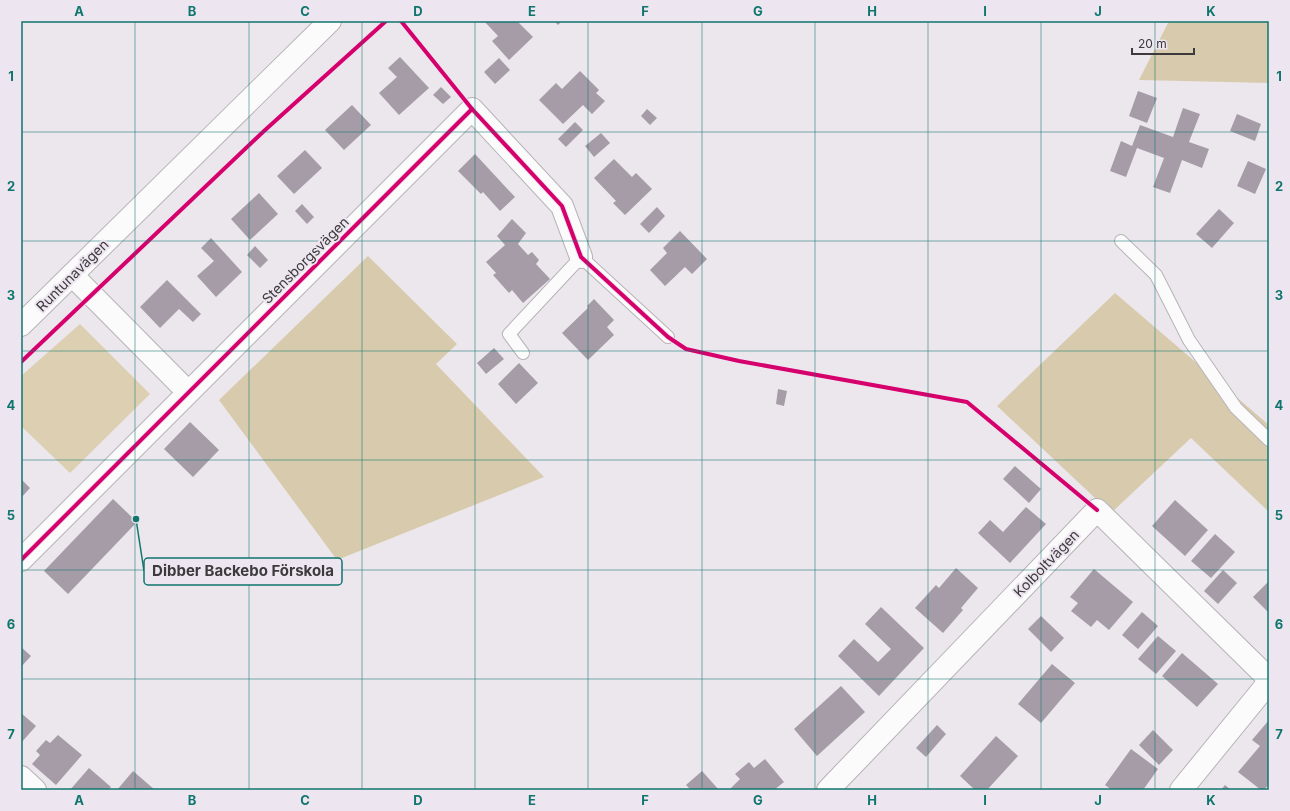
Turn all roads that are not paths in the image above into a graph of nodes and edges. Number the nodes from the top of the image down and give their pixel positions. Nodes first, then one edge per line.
1 (330, 21) edge
2 (1121, 241) dead end
3 (581, 257) junction
4 (72, 276) junction
5 (21, 325) edge
6 (668, 337) dead end
7 (522, 353) dead end
8 (188, 392) junction
9 (1269, 440) edge
10 (21, 560) edge
11 (1269, 679) edge
12 (1269, 682) edge
13 (21, 777) edge
14 (35, 790) edge
15 (828, 790) edge
16 (1181, 790) edge

1 - 4 street, Runtunavägen
2 - 9 lane
3 - 6 lane
3 - 7 lane
3 - 8 street, Stensborgsvägen
4 - 5 street, Runtunavägen
4 - 8 street
8 - 10 street, Stensborgsvägen
11 - 15 street, Kolboltvägen
12 - 16 street
13 - 14 street

